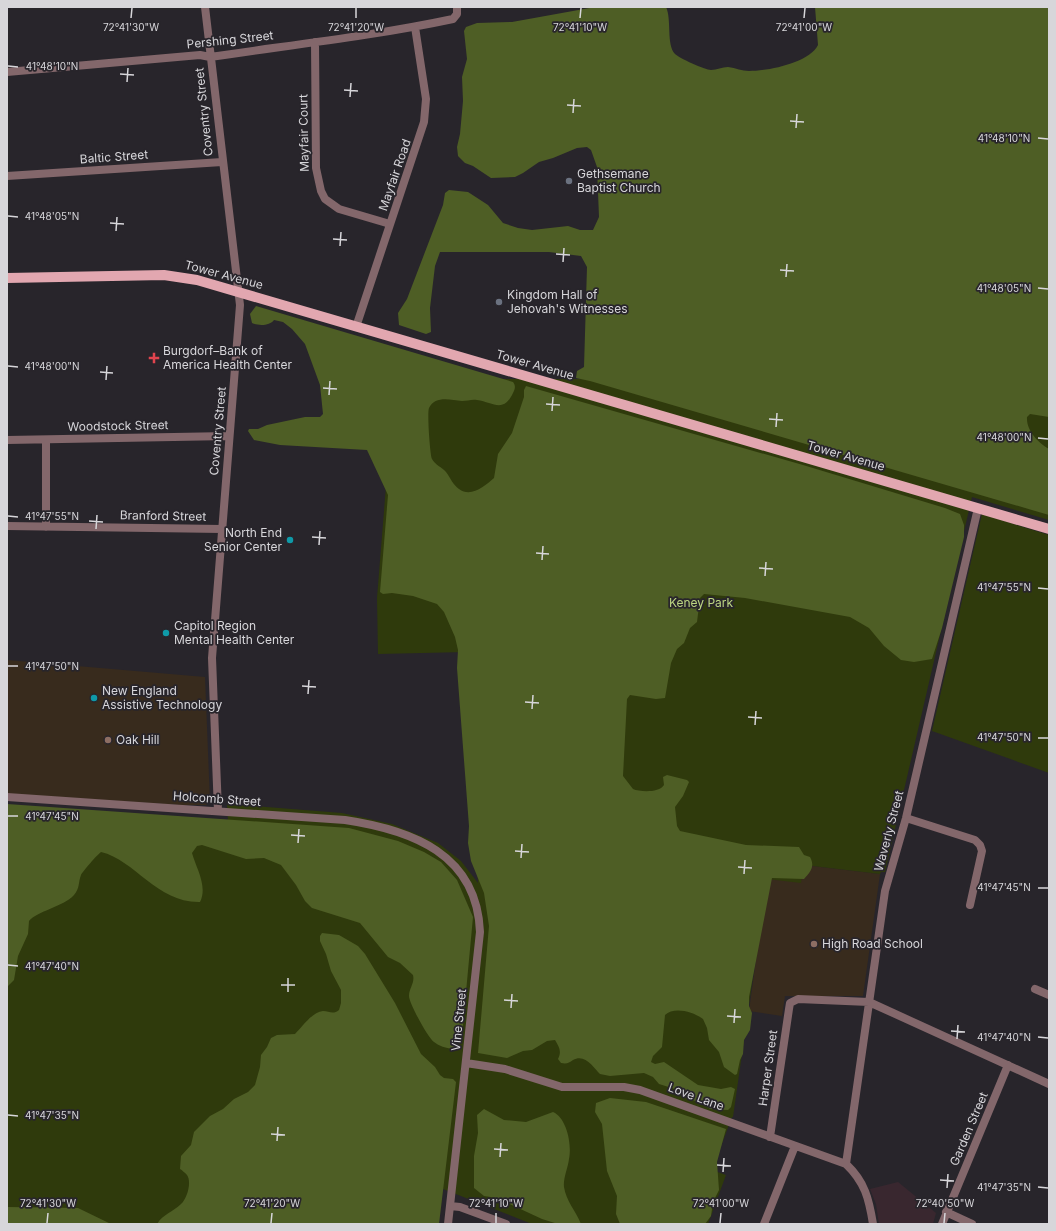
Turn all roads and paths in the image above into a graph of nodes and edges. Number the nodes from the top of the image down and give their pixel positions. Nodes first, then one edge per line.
1 (205, 7) edge
2 (457, 7) edge
3 (415, 27) junction
4 (315, 42) junction
5 (210, 57) junction
6 (7, 72) edge
7 (222, 162) junction
8 (7, 176) edge
9 (390, 224) junction
10 (7, 278) edge
11 (238, 291) junction
12 (356, 327) junction
13 (229, 436) junction
14 (7, 440) edge
15 (46, 440) junction
16 (978, 508) junction
17 (7, 526) edge
18 (46, 527) junction
19 (222, 529) junction
20 (1049, 529) edge
21 (7, 797) edge
22 (218, 811) junction
23 (906, 818) junction
24 (422, 842) joint
25 (970, 905) dead end
26 (1035, 989) dead end
27 (1049, 995) edge
28 (869, 1002) junction
29 (466, 1063) junction
30 (1008, 1065) junction
31 (1049, 1084) edge
32 (770, 1137) junction
33 (795, 1146) junction
34 (846, 1164) junction
35 (450, 1206) junction
36 (946, 1212) junction
37 (448, 1224) edge
38 (506, 1224) edge
39 (764, 1224) edge
40 (873, 1224) edge
41 (942, 1224) edge
42 (972, 1224) edge

1 - 5 street, Coventry Street
2 - 3 street, Pershing Street
3 - 4 street, Pershing Street
3 - 9 street, Mayfair Road
4 - 5 street, Pershing Street
4 - 9 street, Mayfair Court
5 - 6 street, Pershing Street
5 - 7 street, Coventry Street
7 - 8 street, Baltic Street
7 - 11 street, Coventry Street
9 - 12 street, Mayfair Road
10 - 11 main road, Tower Avenue
11 - 12 main road, Tower Avenue
11 - 13 street, Coventry Street
12 - 16 main road, Tower Avenue
13 - 15 street, Woodstock Street
13 - 19 street, Coventry Street
14 - 15 street, Woodstock Street
15 - 18 street
16 - 20 main road, Tower Avenue
16 - 23 street, Waverly Street
17 - 18 street, Branford Street
18 - 19 street, Branford Street
19 - 22 street, Coventry Street
21 - 22 street, Holcomb Street
22 - 24 street, Holcomb Street
23 - 25 street
23 - 28 street, Waverly Street
24 - 29 street, Vine Street
26 - 27 street
28 - 30 street
28 - 32 street, Harper Street
28 - 34 street, Waverly Street
29 - 32 street, Love Lane
29 - 35 street, Vine Street
30 - 31 street
30 - 36 street, Garden Street
32 - 33 street, Love Lane
33 - 34 street, Love Lane
33 - 39 street
34 - 40 street, Love Lane
35 - 37 street, Vine Street
35 - 38 street
36 - 41 street, Garden Street
36 - 42 street

